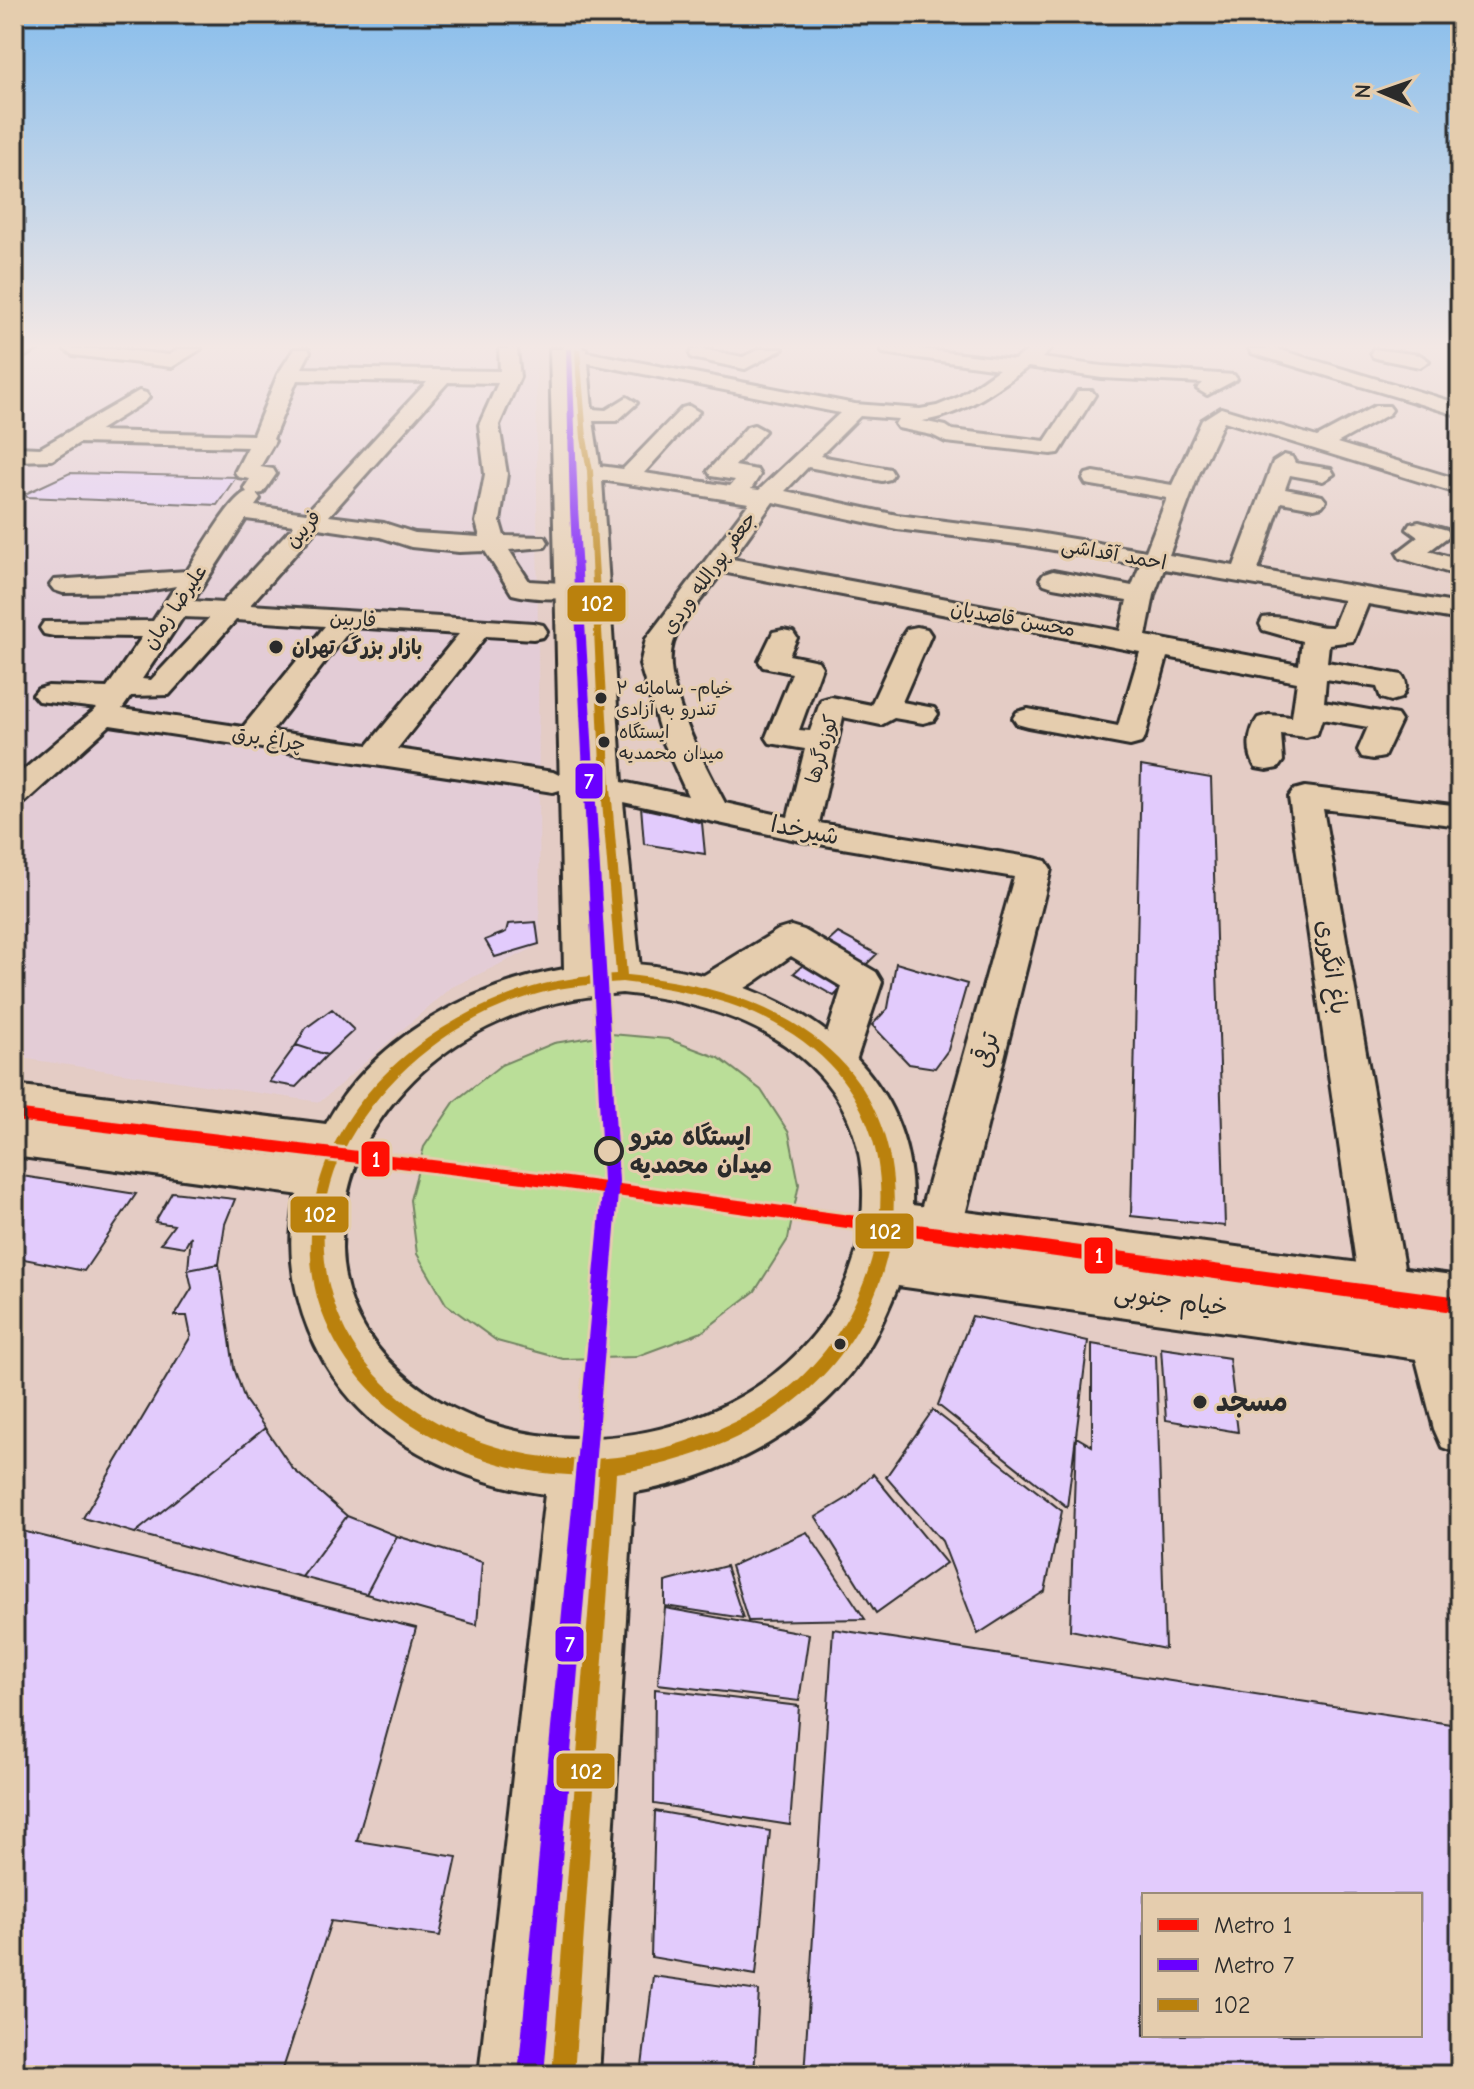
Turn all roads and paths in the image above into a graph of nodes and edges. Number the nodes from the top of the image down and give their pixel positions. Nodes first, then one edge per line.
1 (58, 446) edge
2 (261, 446) edge
3 (376, 446) edge
4 (492, 446) edge
5 (575, 446) edge
6 (657, 446) edge
7 (740, 446) edge
8 (817, 446) edge
9 (1201, 446) edge
10 (1332, 446) edge
11 (14, 454) edge
12 (803, 460) junction
13 (577, 469) junction
14 (882, 474) dead end
15 (1323, 474) dead end
16 (628, 477) junction
17 (1460, 487) edge
18 (1096, 489) dead end
19 (737, 494) junction
20 (1272, 494) junction
21 (767, 496) junction
22 (330, 498) junction
23 (248, 499) junction
24 (916, 499) dead end
25 (1314, 501) dead end
26 (1177, 502) junction
27 (400, 511) dead end
28 (1038, 511) dead end
29 (459, 518) dead end
30 (311, 521) junction
31 (905, 527) junction
32 (1419, 529) dead end
33 (491, 534) junction
34 (1025, 538) junction
35 (536, 542) dead end
36 (1154, 561) junction
37 (714, 563) junction
38 (1460, 568) edge
39 (913, 571) dead end
40 (777, 575) junction
41 (1243, 575) junction
42 (195, 578) junction
43 (1053, 579) dead end
44 (63, 585) dead end
45 (570, 590) junction
46 (1141, 595) junction
47 (1359, 595) junction
48 (761, 597) dead end
49 (896, 597) junction
50 (230, 612) junction
51 (1460, 612) edge
52 (168, 618) junction
53 (345, 619) junction
54 (1025, 621) junction
55 (1273, 624) dead end
56 (479, 627) junction
57 (54, 628) dead end
58 (533, 631) dead end
59 (917, 635) dead end
60 (1316, 636) junction
61 (783, 638) dead end
62 (1144, 643) junction
63 (1012, 649) dead end
64 (1313, 672) junction
65 (1391, 692) dead end
66 (48, 695) dead end
67 (113, 700) junction
68 (884, 708) junction
69 (923, 714) dead end
70 (1028, 718) dead end
71 (1307, 718) junction
72 (252, 736) junction
73 (822, 742) junction
74 (1373, 750) dead end
75 (376, 755) junction
76 (1267, 761) dead end
77 (579, 785) junction
78 (14, 795) edge
79 (712, 811) junction
80 (1460, 816) edge
81 (801, 830) junction
82 (1034, 869) joint
83 (604, 979) junction
84 (710, 990) junction
85 (837, 1065) junction
86 (14, 1103) edge
87 (14, 1139) edge
88 (330, 1163) junction
89 (938, 1231) junction
90 (886, 1243) junction
91 (1384, 1290) junction
92 (1452, 1325) edge
93 (1460, 1429) edge
94 (593, 1468) junction
95 (519, 2075) edge
96 (563, 2075) edge

1 - 11 street
2 - 23 street
3 - 22 street, فربین
4 - 33 street
5 - 13 main road
6 - 16 street
7 - 19 street
8 - 12 street, جعفر پورالله وردی
9 - 26 street
10 - 17 street
12 - 14 street
12 - 21 street, جعفر پورالله وردی
13 - 16 street, احمد آقداشی
13 - 45 main road
13 - 77 street
15 - 20 street
16 - 19 street, احمد آقداشی
18 - 26 street
19 - 21 street, احمد آقداشی
20 - 25 street
20 - 41 street
21 - 31 street, احمد آقداشی
21 - 37 street, جعفر پورالله وردی
22 - 23 street
22 - 27 street
22 - 30 street, فربین
23 - 30 street
23 - 42 street, علیرضا زمان
24 - 31 street
26 - 36 street
28 - 34 street
29 - 33 street
30 - 33 street
30 - 50 street, فربین
31 - 34 street, احمد آقداشی
32 - 38 street
33 - 35 street
33 - 45 street
34 - 36 street, احمد آقداشی
36 - 41 street, احمد آقداشی
36 - 46 street
37 - 40 street, محسن قاصدیان
37 - 79 street, جعفر پورالله وردی
39 - 49 street
40 - 48 street
40 - 49 street, محسن قاصدیان
41 - 47 street, احمد آقداشی
42 - 44 street
42 - 52 street, علیرضا زمان
43 - 46 street
45 - 77 main road
46 - 62 street
47 - 51 street, احمد آقداشی
47 - 60 street
49 - 54 street, محسن قاصدیان
50 - 52 street, فاربین
50 - 53 street, فاربین
50 - 67 street, فربین
52 - 57 street, فاربین
52 - 67 street, علیرضا زمان
53 - 56 street, فاربین
53 - 72 street
54 - 62 street, محسن قاصدیان
54 - 63 street
55 - 60 street
56 - 58 street, فاربین
56 - 75 street
59 - 68 street
60 - 64 street
61 - 73 street
62 - 64 street, محسن قاصدیان
62 - 70 street
64 - 65 street, محسن قاصدیان
64 - 71 street
66 - 67 street
67 - 72 street, چراغ برق
67 - 78 street
68 - 69 street
68 - 73 street, کوزه‌گرها
71 - 74 street
71 - 76 street
72 - 75 street, چراغ برق
73 - 81 street, کوزه‌گرها
75 - 77 street, چراغ برق
77 - 79 street, شیرخدا
77 - 83 main road
79 - 81 street, شیرخدا
80 - 91 street, باغ انگوری
81 - 82 street, شیرخدا
82 - 89 street, ترقی
83 - 84 main road
83 - 88 main road
84 - 85 main road
84 - 85 street
85 - 90 main road
86 - 88 main road
87 - 88 street
88 - 94 main road
89 - 90 main road
89 - 91 main road
90 - 92 main road, خیام جنوبی
90 - 94 main road
91 - 92 main road
92 - 93 street
94 - 95 main road
94 - 96 street

